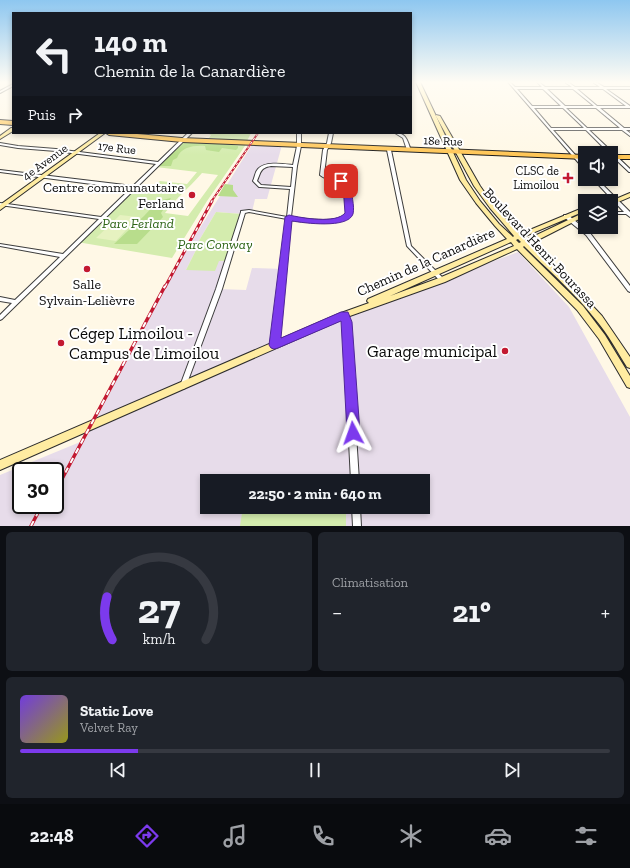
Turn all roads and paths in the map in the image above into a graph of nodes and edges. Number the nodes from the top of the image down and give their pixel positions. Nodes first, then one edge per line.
1 (531, 106) edge
2 (430, 107) edge
3 (433, 107) edge
4 (548, 107) edge
5 (563, 107) junction
6 (598, 107) junction
7 (630, 107) edge
8 (0, 122) edge
9 (12, 123) edge
10 (552, 129) junction
11 (587, 129) junction
12 (624, 129) junction
13 (630, 129) edge
14 (12, 130) edge
15 (102, 134) edge
16 (119, 134) edge
17 (189, 134) edge
18 (299, 134) edge
19 (331, 134) edge
20 (399, 134) edge
21 (630, 135) edge
22 (0, 138) edge
23 (182, 140) junction
24 (0, 144) edge
25 (300, 146) junction
26 (603, 146) edge
27 (327, 147) junction
28 (389, 150) junction
29 (409, 150) junction
30 (451, 152) junction
31 (458, 152) junction
32 (76, 153) junction
33 (575, 156) junction
34 (618, 157) edge
35 (630, 157) edge
36 (578, 160) edge
37 (618, 161) edge
38 (160, 163) junction
39 (295, 166) junction
40 (0, 171) edge
41 (630, 171) edge
42 (43, 176) junction
43 (601, 186) edge
44 (135, 188) junction
45 (292, 188) junction
46 (607, 194) edge
47 (630, 195) edge
48 (618, 200) edge
49 (618, 205) edge
50 (2, 206) edge
51 (578, 212) edge
52 (618, 213) edge
53 (629, 214) edge
54 (566, 216) junction
55 (289, 217) junction
56 (102, 218) junction
57 (578, 218) edge
58 (573, 221) junction
59 (518, 241) junction
60 (0, 245) edge
61 (64, 256) junction
62 (434, 273) junction
63 (442, 280) junction
64 (630, 290) edge
65 (0, 299) edge
66 (16, 302) junction
67 (344, 315) junction
68 (0, 318) edge
69 (274, 345) junction
70 (630, 364) edge
71 (630, 384) edge
72 (183, 386) junction
73 (0, 465) edge
74 (355, 474) edge
75 (356, 514) edge
76 (357, 526) edge

1 - 10 street
2 - 30 main road, Boulevard Henri-Bourassa
3 - 31 main road, Boulevard Henri-Bourassa
4 - 5 street
5 - 6 street
5 - 11 street
6 - 7 street
6 - 12 street
8 - 9 main road
10 - 11 street
10 - 33 street
11 - 12 street
11 - 26 street
12 - 13 street
12 - 21 street
14 - 22 main road
15 - 32 main road, 4e Avenue
16 - 23 main road, 18e Rue
17 - 23 street
18 - 25 street
19 - 27 street
20 - 29 street
23 - 25 main road, 18e Rue
23 - 38 street
24 - 32 street, 17e Rue
25 - 27 main road, 18e Rue
25 - 39 street
27 - 28 main road, 18e Rue
27 - 55 street
28 - 29 main road, 18e Rue
28 - 62 street
29 - 30 main road, 18e Rue
30 - 31 main road, 18e Rue
30 - 59 main road, Boulevard Henri-Bourassa
31 - 33 main road, 18e Rue
31 - 59 main road, Boulevard Henri-Bourassa
32 - 38 street, 17e Rue
32 - 42 main road, 4e Avenue
33 - 36 street
34 - 35 main road
37 - 41 street
38 - 44 street
39 - 45 street
39 - 45 street
40 - 42 street
42 - 44 street
42 - 50 main road, 4e Avenue
43 - 46 street
44 - 56 street
45 - 55 street
47 - 48 main road
49 - 53 street
50 - 56 street
51 - 54 main road, Chemin de la Canardière
52 - 53 street
54 - 58 street
54 - 59 main road, Chemin de la Canardière
55 - 69 street
55 - 72 street
56 - 61 street
57 - 58 main road, Chemin de la Canardière
58 - 59 main road, Chemin de la Canardière
58 - 64 street
59 - 62 main road, Chemin de la Canardière
59 - 63 main road, Chemin de la Canardière
59 - 70 main road, Boulevard Henri-Bourassa
59 - 71 main road, Boulevard Henri-Bourassa
60 - 61 street
61 - 66 street
62 - 63 street
62 - 67 main road, Chemin de la Canardière
63 - 67 main road, Chemin de la Canardière
65 - 66 street
66 - 68 street
67 - 69 main road, Chemin de la Canardière
67 - 74 street
69 - 72 main road, Chemin de la Canardière
72 - 73 main road, Chemin de la Canardière
75 - 76 street

